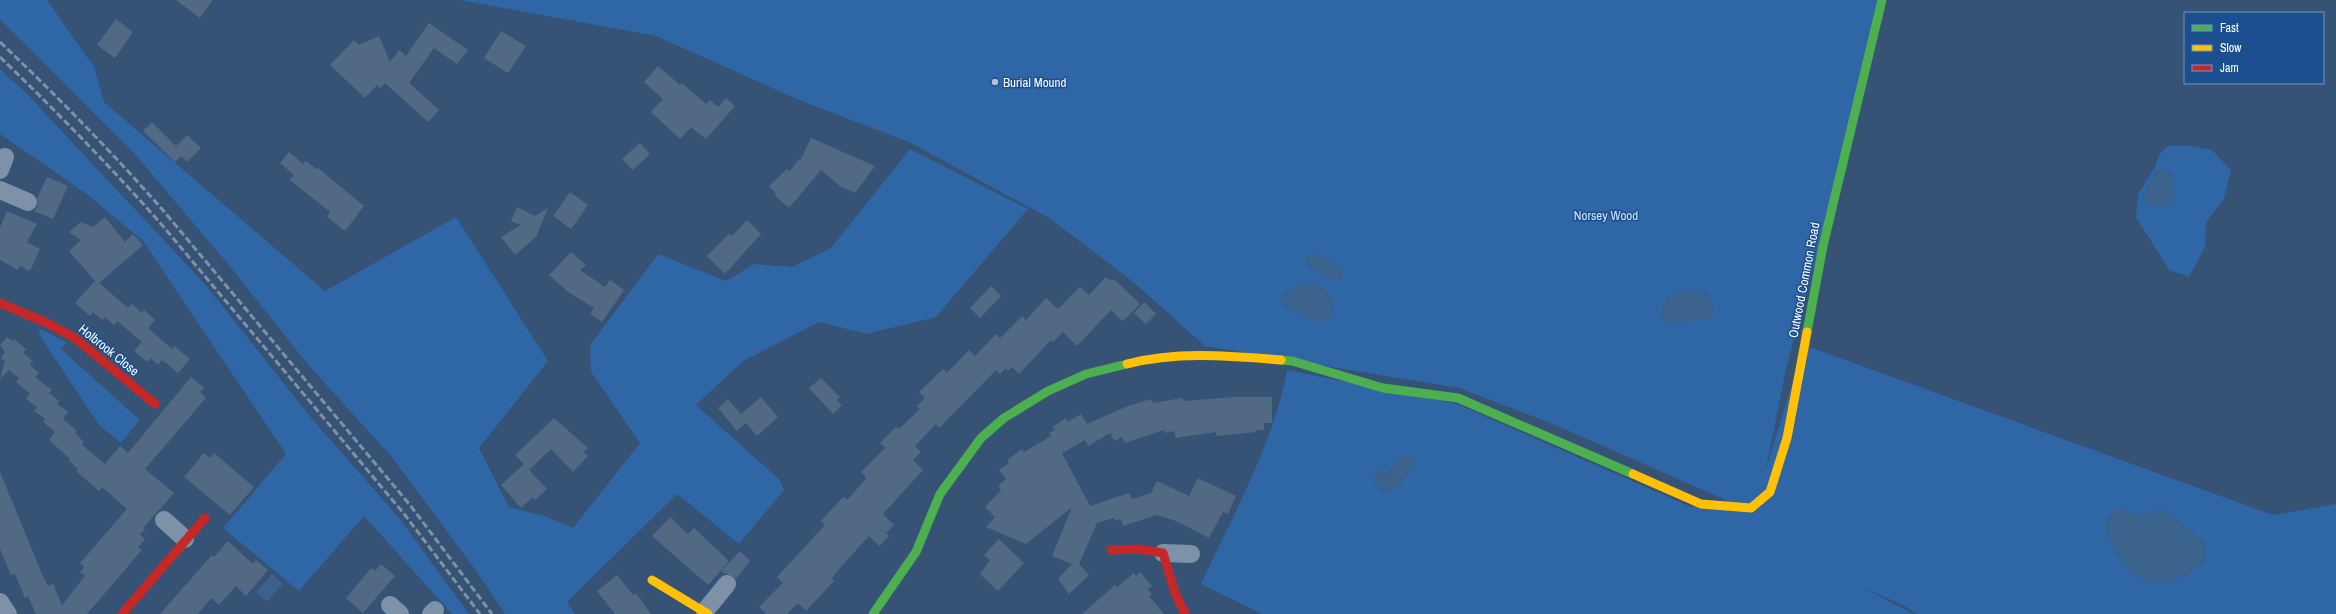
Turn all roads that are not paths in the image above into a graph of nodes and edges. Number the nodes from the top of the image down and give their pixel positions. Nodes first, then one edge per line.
1 (1882, 0) edge
2 (0, 190) edge
3 (28, 202) dead end
4 (0, 303) edge
5 (155, 404) dead end
6 (205, 518) dead end
7 (164, 520) dead end
8 (185, 540) junction
9 (1111, 550) dead end
10 (1163, 553) junction
11 (1191, 554) dead end
12 (652, 580) dead end
13 (727, 584) dead end
14 (0, 602) edge
15 (706, 613) edge
16 (8, 614) edge
17 (122, 614) edge
18 (873, 614) edge
19 (1185, 614) edge

1 - 18 street, Outwood Common Road
2 - 3 street
4 - 5 street, Holbrook Close
6 - 8 street
7 - 8 street
8 - 17 street
9 - 10 street
10 - 11 street
10 - 19 street
12 - 15 street
13 - 15 street
14 - 16 street

